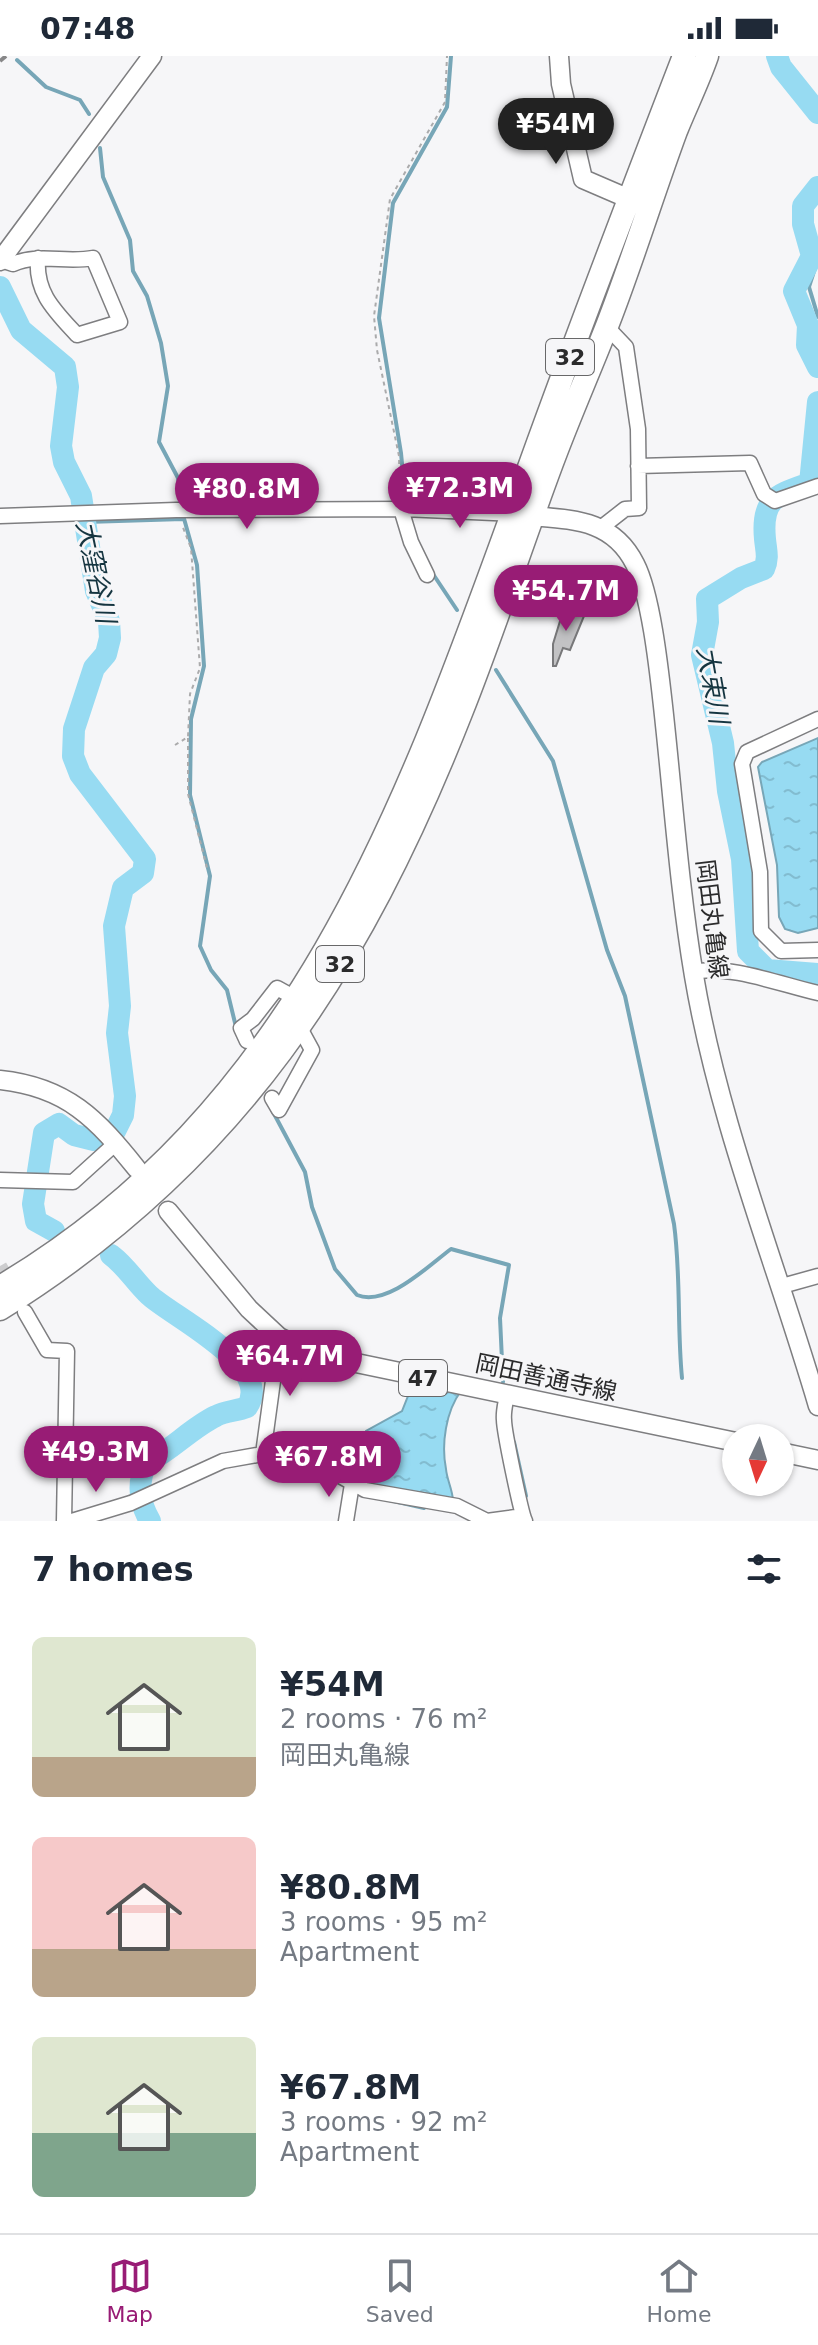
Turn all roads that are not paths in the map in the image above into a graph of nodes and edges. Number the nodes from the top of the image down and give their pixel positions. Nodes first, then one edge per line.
1 (152, 56) edge
2 (559, 56) edge
3 (684, 56) edge
4 (707, 56) edge
5 (638, 204) junction
6 (38, 258) junction
7 (1, 260) edge
8 (607, 327) junction
9 (638, 466) junction
10 (818, 486) edge
11 (404, 509) junction
12 (523, 515) junction
13 (0, 516) edge
14 (602, 527) junction
15 (427, 575) dead end
16 (818, 719) edge
17 (817, 949) edge
18 (693, 972) junction
19 (818, 993) edge
20 (297, 999) junction
21 (300, 1028) junction
22 (247, 1041) dead end
23 (0, 1080) edge
24 (272, 1098) dead end
25 (116, 1143) junction
26 (137, 1169) dead end
27 (0, 1180) edge
28 (168, 1211) dead end
29 (818, 1276) edge
30 (782, 1286) junction
31 (0, 1287) edge
32 (0, 1309) edge
33 (25, 1312) dead end
34 (279, 1337) junction
35 (507, 1394) junction
36 (818, 1406) edge
37 (722, 1439) edge
38 (263, 1454) junction
39 (794, 1455) edge
40 (818, 1460) edge
41 (352, 1484) junction
42 (522, 1515) edge
43 (64, 1521) edge
44 (72, 1521) edge
45 (346, 1521) edge

1 - 7 main road
2 - 5 main road
3 - 5 highway, 32
4 - 5 highway, 32
5 - 8 highway, 32
5 - 12 highway, 32
6 - 6 street
6 - 7 street
8 - 9 street
8 - 12 highway, 32
9 - 10 street
9 - 14 street
11 - 12 street
11 - 13 street
11 - 15 street
12 - 14 main road
12 - 20 highway, 32
12 - 21 highway, 32
14 - 18 main road, 岡田丸亀線
16 - 17 street
18 - 19 street
18 - 30 main road, 岡田丸亀線
20 - 22 street
20 - 31 highway, 32
21 - 24 street
21 - 32 highway, 32
23 - 25 main road
25 - 26 main road
25 - 27 street
28 - 34 main road, 岡田善通寺線 / 47
29 - 30 street
30 - 36 main road, 岡田丸亀線
33 - 43 street
34 - 35 main road, 岡田善通寺線 / 47
34 - 38 street
35 - 37 main road, 岡田善通寺線 / 47
35 - 42 street
38 - 41 street
38 - 44 street
39 - 40 main road
41 - 42 street
41 - 45 street

